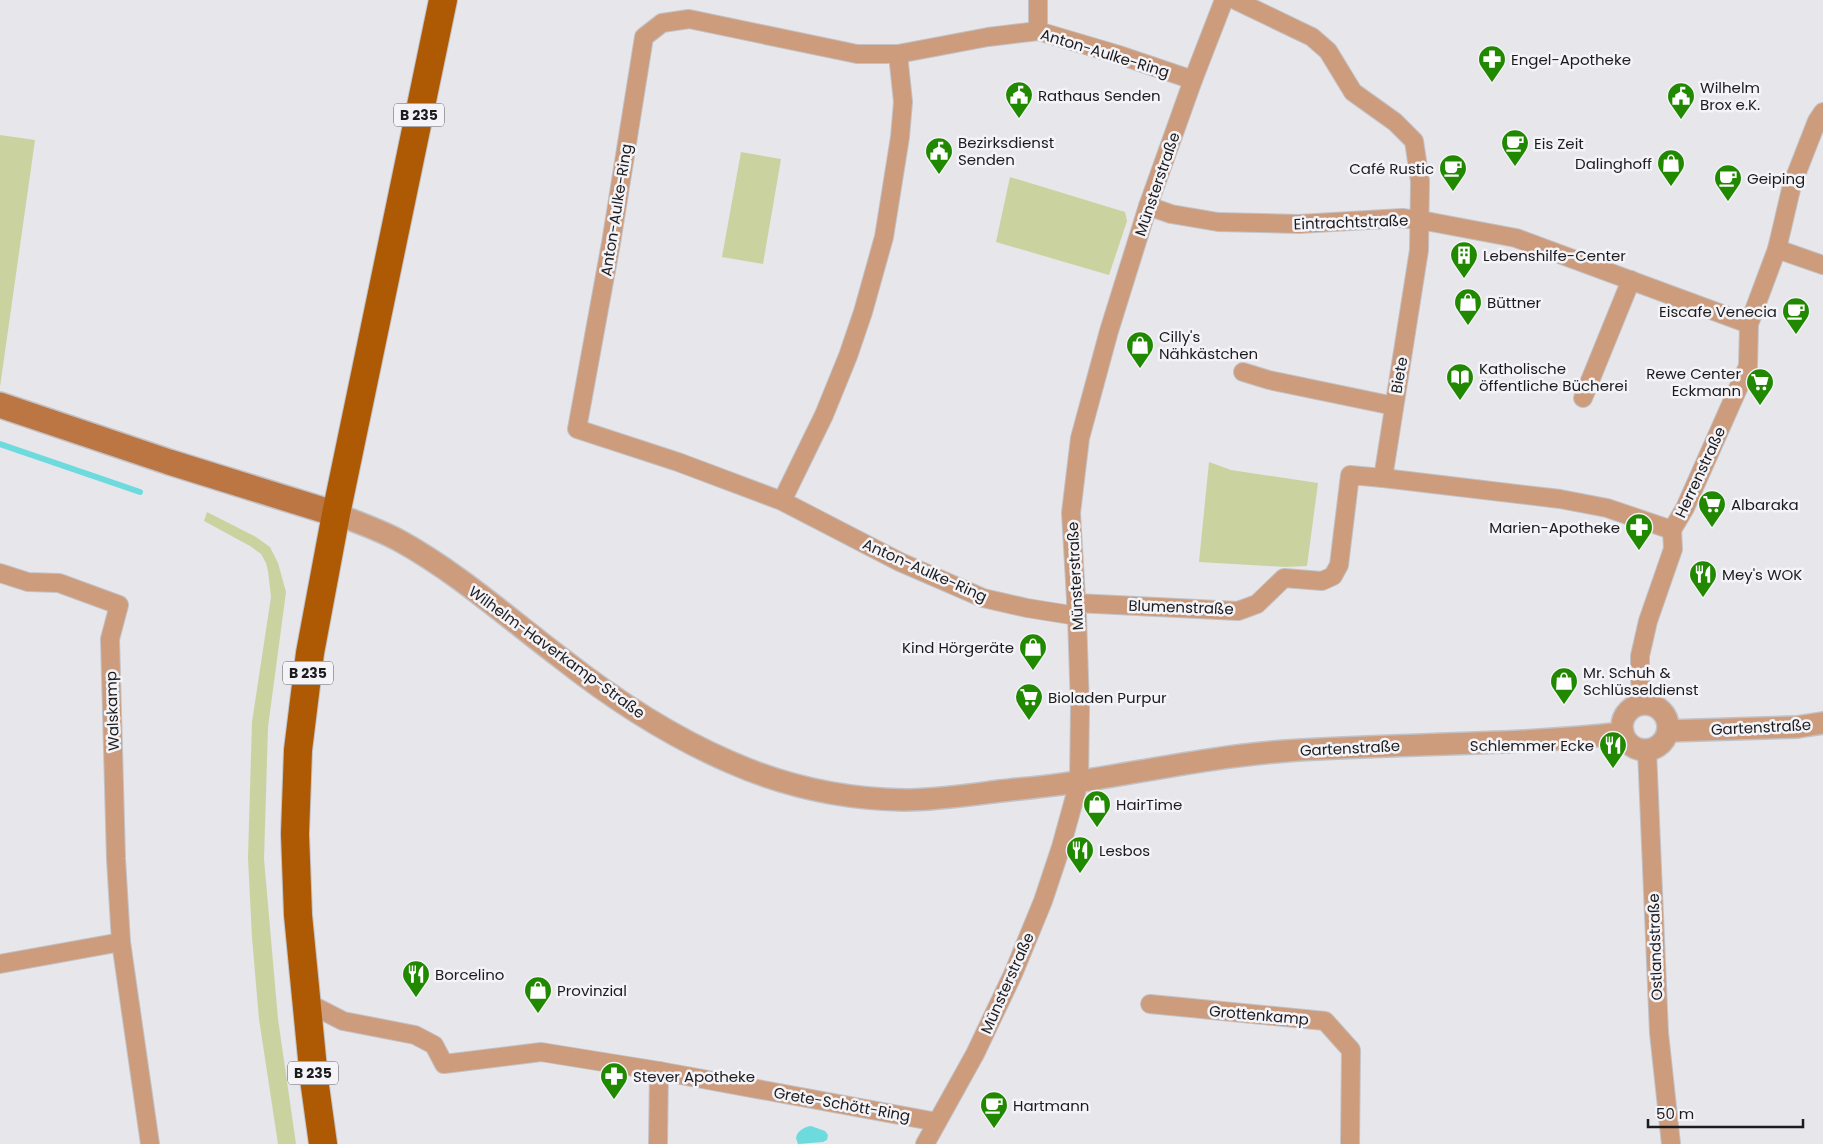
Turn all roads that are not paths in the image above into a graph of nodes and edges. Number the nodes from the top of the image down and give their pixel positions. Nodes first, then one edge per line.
1 (443, 0) edge
2 (1038, 0) edge
3 (1224, 0) edge
4 (1235, 0) edge
5 (1038, 31) junction
6 (898, 54) junction
7 (1193, 80) junction
8 (1823, 112) edge
9 (1148, 206) junction
10 (1420, 220) junction
11 (1777, 249) junction
12 (1823, 265) edge
13 (1631, 280) junction
14 (1749, 324) junction
15 (1243, 372) dead end
16 (1583, 398) dead end
17 (0, 404) edge
18 (1394, 406) junction
19 (1383, 478) junction
20 (782, 501) junction
21 (336, 514) junction
22 (1672, 530) junction
23 (0, 573) edge
24 (1077, 609) junction
25 (1642, 704) junction
26 (1823, 723) edge
27 (1668, 731) junction
28 (1623, 733) junction
29 (1647, 750) junction
30 (1079, 782) junction
31 (121, 942) junction
32 (0, 964) edge
33 (306, 1002) junction
34 (1150, 1004) dead end
35 (659, 1071) junction
36 (937, 1122) junction
37 (150, 1144) edge
38 (323, 1144) edge
39 (658, 1144) edge
40 (925, 1144) edge
41 (1350, 1144) edge
42 (1671, 1144) edge

1 - 21 main road, B 235
2 - 5 street
3 - 7 street, Münsterstraße
4 - 10 street, Biete
5 - 6 street, Anton-Aulke-Ring
5 - 7 street, Anton-Aulke-Ring
6 - 20 street
6 - 20 street, Anton-Aulke-Ring
7 - 9 street, Münsterstraße
8 - 11 street, Herrenstraße
9 - 10 street, Eintrachtstraße
9 - 24 street, Münsterstraße
10 - 13 street, Eintrachtstraße
10 - 18 street, Biete
11 - 12 street
11 - 14 street, Herrenstraße
13 - 14 street, Eintrachtstraße
13 - 16 street
14 - 22 street, Herrenstraße
15 - 18 street, Biete
17 - 21 main road
18 - 19 street
19 - 22 street
19 - 24 street, Blumenstraße
20 - 24 street, Anton-Aulke-Ring
21 - 30 street, Wilhelm-Haverkamp-Straße
21 - 33 main road, B 235
22 - 25 street, Herrenstraße
23 - 31 street, Walskamp
24 - 30 street, Münsterstraße
25 - 27 street
25 - 28 street
26 - 27 street, Gartenstraße
27 - 29 street
28 - 29 street
28 - 30 street, Gartenstraße
29 - 42 street, Ostlandstraße
30 - 36 street, Münsterstraße
31 - 32 street
31 - 37 street, Walskamp
33 - 35 street, Grete-Schött-Ring
33 - 38 main road, B 235
34 - 41 street, Grottenkamp
35 - 36 street, Grete-Schött-Ring
35 - 39 street
36 - 40 street, Münsterstraße

